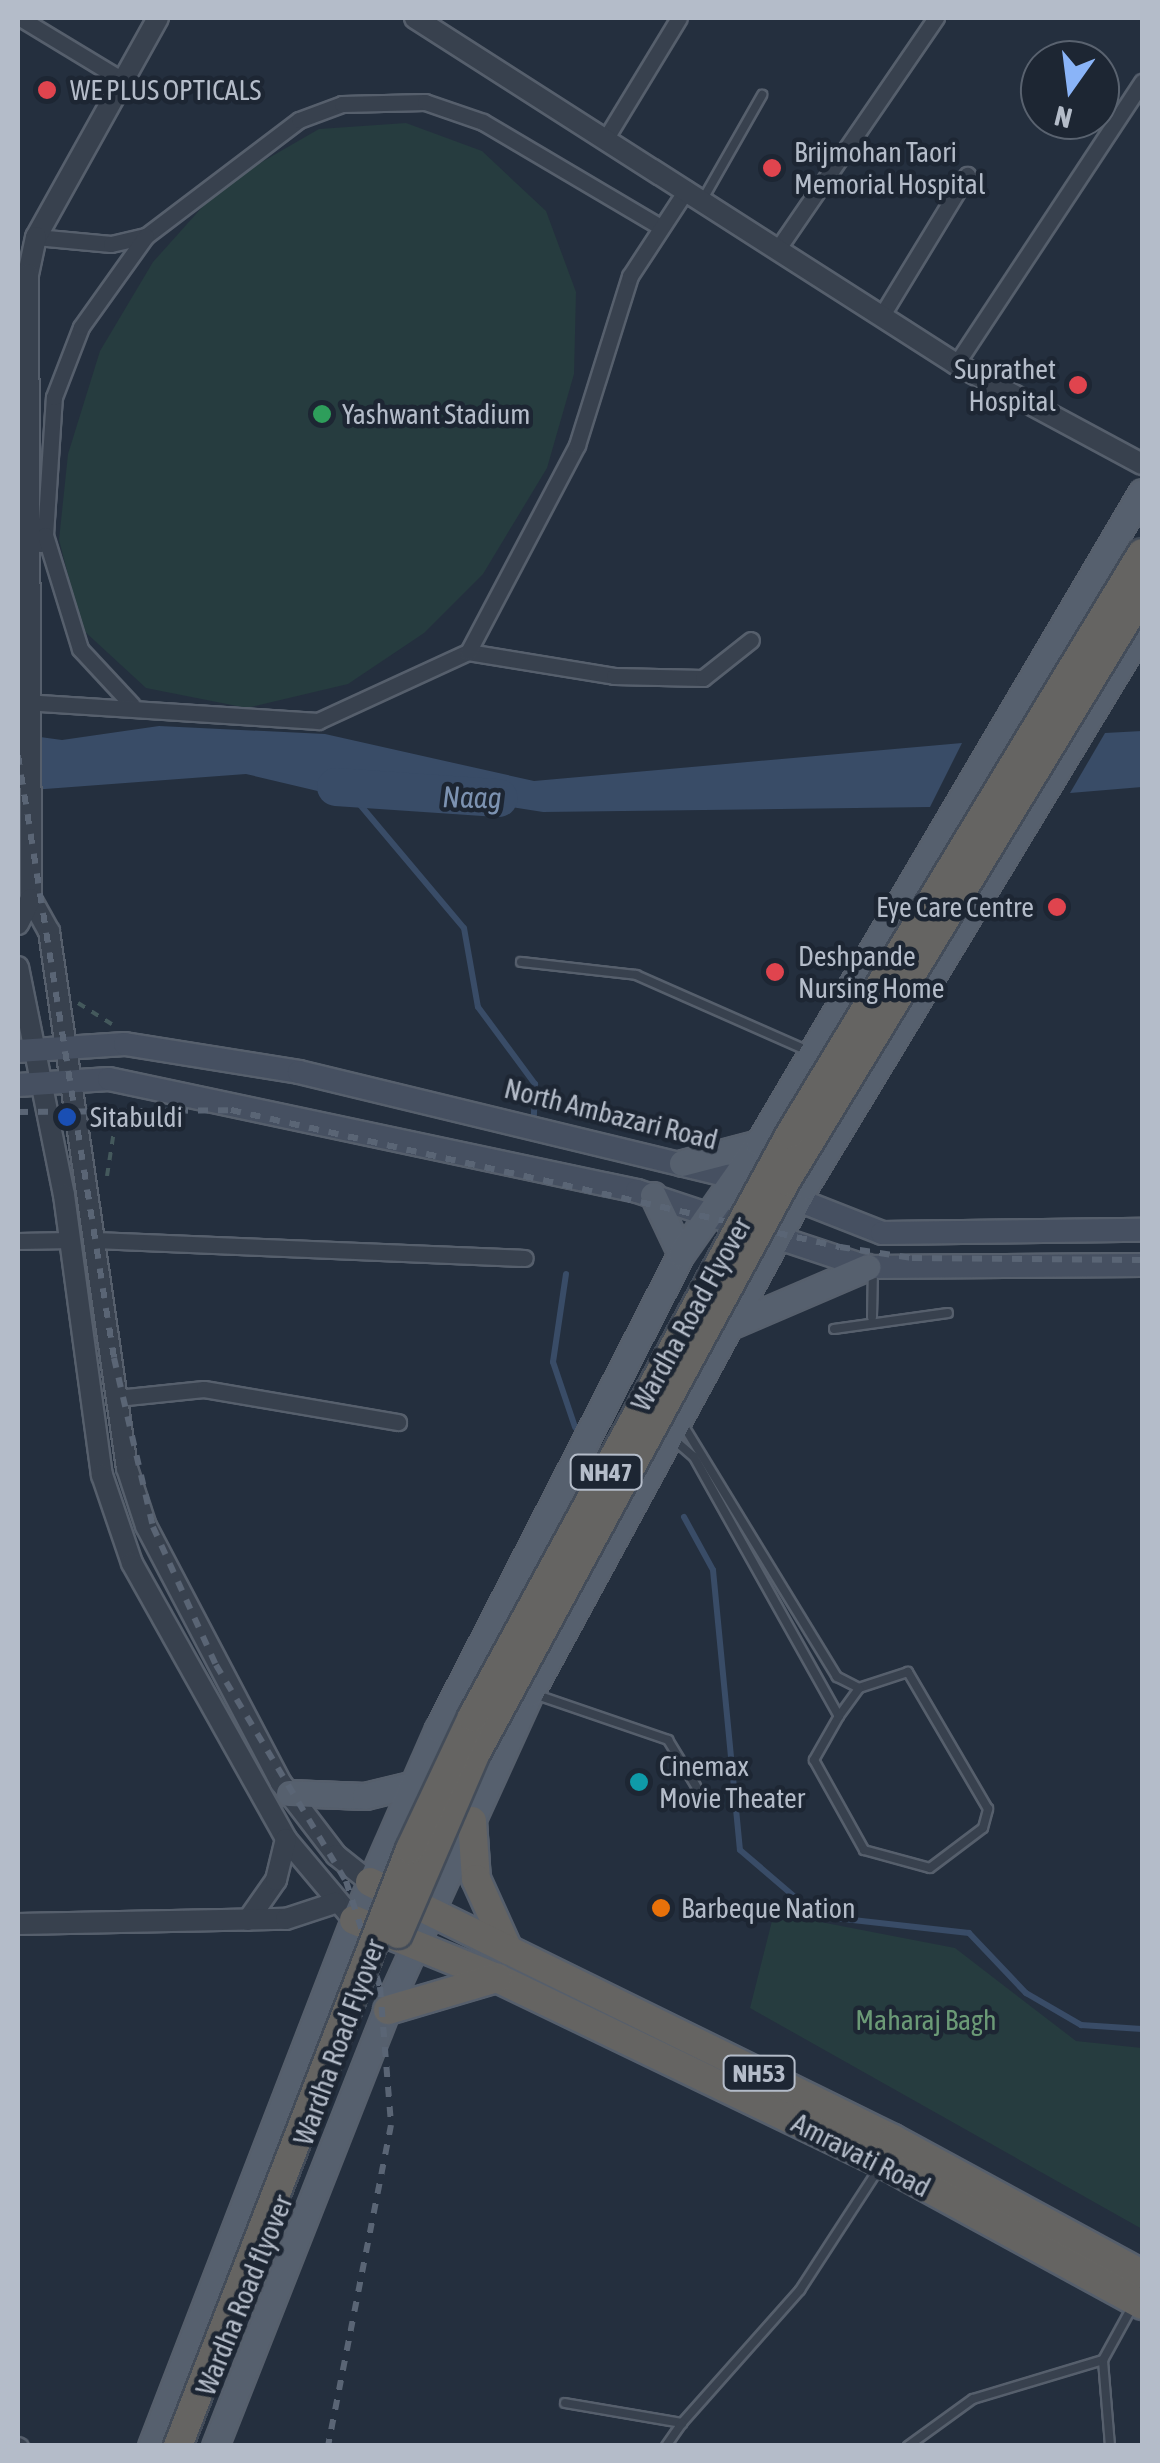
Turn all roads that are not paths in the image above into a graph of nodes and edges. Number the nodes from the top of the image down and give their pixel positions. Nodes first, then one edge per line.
1 (20, 18) edge
2 (158, 18) edge
3 (415, 18) edge
4 (679, 18) edge
5 (936, 18) edge
6 (119, 78) junction
7 (1142, 82) edge
8 (762, 95) dead end
9 (606, 138) junction
10 (967, 175) dead end
11 (695, 194) junction
12 (657, 225) junction
13 (146, 236) junction
14 (36, 237) junction
15 (779, 246) junction
16 (23, 271) edge
17 (882, 315) junction
18 (956, 364) junction
19 (1142, 464) edge
20 (1142, 492) edge
21 (44, 535) junction
22 (1142, 553) edge
23 (23, 576) junction
24 (1142, 595) edge
25 (1142, 629) edge
26 (751, 640) dead end
27 (468, 652) junction
28 (132, 705) junction
29 (24, 710) junction
30 (22, 822) edge
31 (30, 900) junction
32 (18, 924) edge
33 (522, 962) dead end
34 (18, 967) edge
35 (60, 1045) junction
36 (23, 1050) edge
37 (812, 1052) junction
38 (64, 1078) junction
39 (26, 1083) edge
40 (759, 1142) junction
41 (682, 1163) junction
42 (736, 1177) junction
43 (653, 1195) junction
44 (798, 1199) junction
45 (710, 1218) junction
46 (1142, 1230) edge
47 (70, 1240) junction
48 (95, 1240) junction
49 (775, 1240) junction
50 (18, 1241) edge
51 (681, 1254) junction
52 (524, 1258) dead end
53 (1142, 1265) edge
54 (870, 1267) junction
55 (948, 1313) dead end
56 (872, 1317) junction
57 (724, 1328) junction
58 (834, 1329) dead end
59 (116, 1398) junction
60 (398, 1422) dead end
61 (672, 1426) junction
62 (859, 1688) junction
63 (530, 1692) junction
64 (840, 1716) junction
65 (414, 1784) junction
66 (696, 1786) dead end
67 (289, 1793) junction
68 (472, 1822) junction
69 (286, 1839) junction
70 (355, 1902) junction
71 (430, 1913) junction
72 (248, 1920) junction
73 (18, 1924) edge
74 (416, 1944) junction
75 (508, 1950) junction
76 (497, 1978) junction
77 (388, 2010) junction
78 (888, 2151) junction
79 (1141, 2292) edge
80 (1103, 2360) junction
81 (564, 2403) dead end
82 (682, 2424) junction
83 (150, 2446) edge
84 (178, 2446) edge
85 (197, 2446) edge
86 (215, 2446) edge
87 (666, 2446) edge
88 (908, 2446) edge
89 (1110, 2446) edge

1 - 6 street
2 - 6 street
3 - 9 street
4 - 9 street
5 - 15 street
6 - 14 street
7 - 18 street
8 - 11 lane
9 - 11 street
10 - 17 street
11 - 12 street
11 - 15 street
12 - 13 street
12 - 27 street
13 - 14 street
13 - 21 street
14 - 16 street
15 - 17 street
16 - 23 street
17 - 18 street
18 - 19 street
20 - 37 main road
21 - 23 street
21 - 28 street
22 - 84 highway, Wardha Road Flyover / NH47, bridge
23 - 29 street
24 - 85 highway, Wardha Road Flyover / NH47, bridge
25 - 44 main road, Wardha Road flyover
26 - 27 street
27 - 28 street
28 - 29 street
29 - 30 street
30 - 31 street
31 - 32 street
31 - 35 street
33 - 37 lane
34 - 36 street
35 - 36 main road, North Ambazari Road
35 - 38 street
35 - 41 main road, North Ambazari Road
36 - 39 street
37 - 40 main road
38 - 39 main road
38 - 43 main road
38 - 48 street
39 - 47 street
40 - 41 main road
40 - 42 main road
41 - 42 main road, North Ambazari Road
42 - 44 main road, North Ambazari Road
42 - 45 main road
43 - 45 main road
43 - 51 main road
44 - 46 main road, North Ambazari Road
44 - 49 main road, Wardha Road flyover
45 - 49 main road
45 - 51 main road
47 - 50 street
47 - 69 street
48 - 52 street
48 - 59 street
49 - 54 main road
49 - 57 main road, Wardha Road flyover
51 - 65 main road
53 - 54 main road
54 - 56 lane
54 - 57 main road
55 - 56 lane
56 - 58 lane
57 - 61 main road, Wardha Road flyover
59 - 60 street
59 - 67 street
61 - 62 lane
61 - 63 main road, Wardha Road flyover
61 - 64 lane
62 - 64 lane
62 - 64 lane
63 - 66 lane
63 - 68 main road, Wardha Road flyover
65 - 67 main road
65 - 70 main road
67 - 70 street
68 - 71 main road, Wardha Road flyover
68 - 75 highway
69 - 70 street
69 - 72 street
70 - 71 highway, Amravati Road / NH53
70 - 72 street
70 - 74 highway, Amravati Road / NH53
70 - 83 main road
71 - 74 main road, Wardha Road flyover
71 - 75 highway, Amravati Road / NH53
72 - 73 street
74 - 76 highway, Amravati Road / NH53
74 - 77 main road, Wardha Road flyover
75 - 78 highway, Amravati Road / NH53
76 - 77 highway
76 - 78 highway, Amravati Road / NH53
77 - 86 main road, Wardha Road flyover
78 - 79 highway, Amravati Road / NH53
78 - 82 lane
79 - 80 lane
80 - 88 lane
80 - 89 lane
81 - 82 lane
82 - 87 lane

